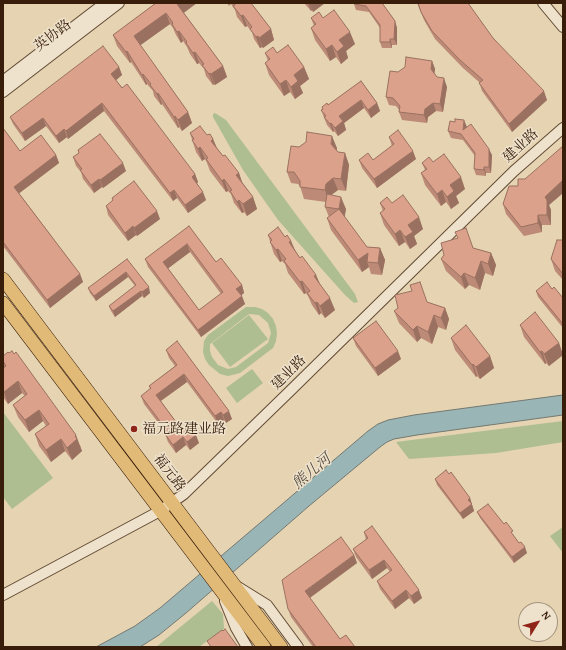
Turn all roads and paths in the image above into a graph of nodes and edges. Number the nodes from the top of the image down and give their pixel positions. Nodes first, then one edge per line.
1 (105, 3) edge
2 (119, 3) edge
3 (543, 3) edge
4 (563, 27) edge
5 (3, 81) edge
6 (3, 92) edge
7 (563, 128) edge
8 (3, 279) edge
9 (3, 303) edge
10 (172, 503) junction
11 (160, 511) junction
12 (232, 582) junction
13 (220, 589) junction
14 (3, 595) edge
15 (247, 647) edge
16 (264, 647) edge
17 (281, 647) edge
18 (298, 647) edge

1 - 5 street, 英协路
2 - 6 street, 英协路
3 - 4 street
7 - 10 street, 建业路
8 - 10 main road, 福元路
9 - 11 main road
10 - 11 street, 建业路
10 - 12 main road, 福元路
11 - 13 main road
11 - 14 street, 建业路
12 - 17 main road, 福元路
12 - 18 street
13 - 15 street
13 - 16 main road

